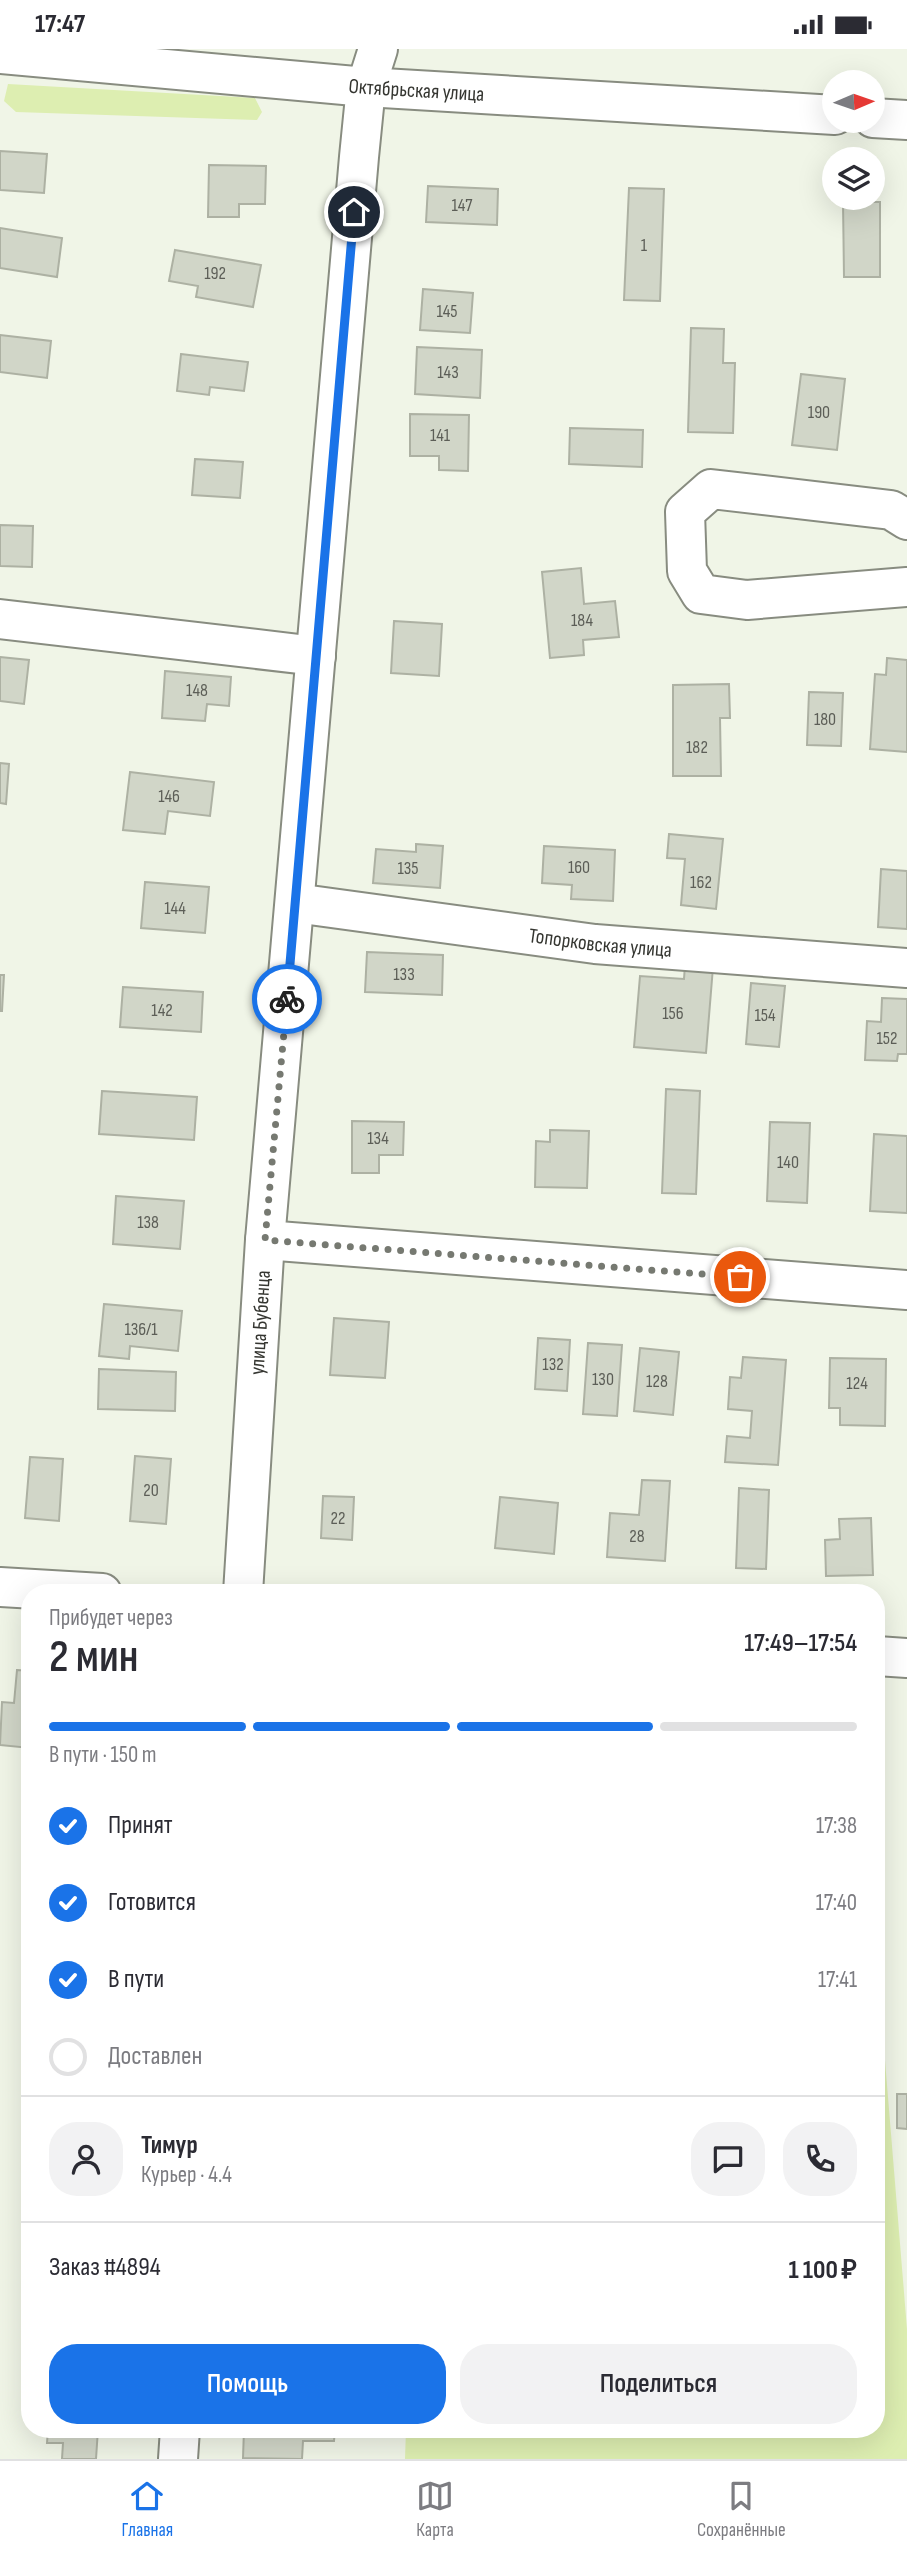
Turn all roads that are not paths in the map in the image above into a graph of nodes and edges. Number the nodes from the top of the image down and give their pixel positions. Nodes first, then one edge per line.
1 (378, 49) edge
2 (0, 54) edge
3 (366, 87) junction
4 (822, 114) edge
5 (886, 119) edge
6 (907, 120) edge
7 (907, 520) edge
8 (907, 587) edge
9 (0, 619) edge
10 (316, 656) junction
11 (295, 903) junction
12 (907, 968) edge
13 (265, 1240) junction
14 (907, 1290) edge
15 (244, 1584) edge
16 (0, 1587) edge
17 (21, 1588) edge
18 (885, 1656) edge
19 (907, 1658) edge
20 (179, 2438) edge
21 (178, 2459) edge

1 - 3 street, улица Бубенца
2 - 3 street, Октябрьская улица
3 - 4 street, Октябрьская улица
3 - 10 street, улица Бубенца
5 - 6 street
7 - 8 street
9 - 10 street
10 - 11 street, улица Бубенца
11 - 12 street, Топорковская улица
11 - 13 street, улица Бубенца
13 - 14 street
13 - 15 street, улица Бубенца
16 - 17 street
18 - 19 street
20 - 21 street

